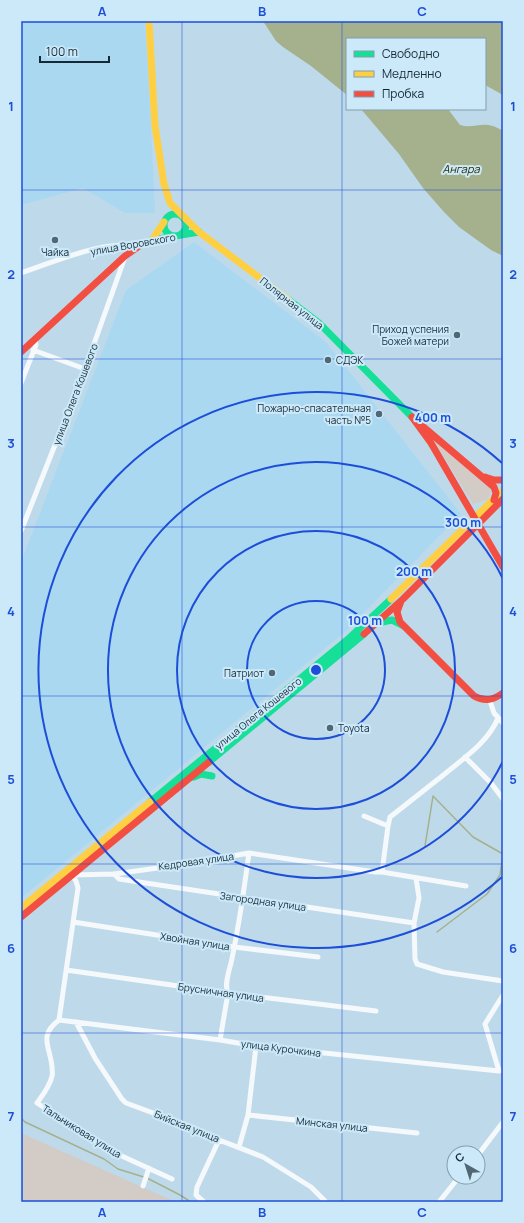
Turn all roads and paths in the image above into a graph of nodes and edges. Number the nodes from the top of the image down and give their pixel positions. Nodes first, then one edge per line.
1 (148, 21) edge
2 (170, 203) junction
3 (184, 218) junction
4 (165, 220) junction
5 (199, 232) junction
6 (176, 236) junction
7 (152, 240) junction
8 (142, 244) junction
9 (125, 256) junction
10 (21, 272) edge
11 (35, 339) junction
12 (33, 350) junction
13 (21, 352) edge
14 (85, 369) junction
15 (21, 383) edge
16 (414, 419) junction
17 (481, 475) junction
18 (503, 480) edge
19 (503, 490) edge
20 (499, 501) edge
21 (21, 531) edge
22 (503, 567) edge
23 (400, 596) junction
24 (373, 625) junction
25 (402, 625) junction
26 (503, 693) edge
27 (490, 701) junction
28 (498, 718) junction
29 (503, 723) edge
30 (466, 757) junction
31 (212, 776) dead end
32 (186, 781) junction
33 (503, 799) edge
34 (364, 816) dead end
35 (388, 826) junction
36 (249, 853) junction
37 (382, 872) junction
38 (114, 874) junction
39 (72, 875) junction
40 (416, 878) junction
41 (466, 886) dead end
42 (242, 898) junction
43 (21, 908) edge
44 (21, 917) edge
45 (72, 922) junction
46 (414, 923) junction
47 (234, 947) junction
48 (318, 957) dead end
49 (66, 970) junction
50 (503, 981) edge
51 (228, 993) junction
52 (503, 995) edge
53 (376, 1011) dead end
54 (59, 1020) junction
55 (76, 1022) junction
56 (220, 1040) junction
57 (256, 1046) junction
58 (501, 1071) edge
59 (248, 1115) junction
60 (503, 1122) edge
61 (417, 1133) dead end
62 (219, 1140) junction
63 (486, 1145) edge
64 (239, 1147) junction
65 (149, 1168) junction
66 (172, 1179) dead end
67 (453, 1185) edge
68 (143, 1186) dead end
69 (204, 1202) edge
70 (326, 1202) edge
71 (439, 1202) edge

1 - 2 main road, Полярная улица
2 - 3 main road, Полярная улица
2 - 4 main road
3 - 4 main road
3 - 5 main road, Полярная улица
3 - 6 main road
4 - 6 main road
4 - 7 main road
5 - 6 main road, улица Воровского
5 - 16 main road, Полярная улица
6 - 7 main road, улица Воровского
7 - 8 street, улица Воровского
8 - 9 main road
8 - 10 street, улица Воровского
9 - 11 main road
9 - 14 street, улица Олега Кошевого
11 - 12 street
11 - 13 main road
12 - 14 street
12 - 15 street
14 - 21 street, улица Олега Кошевого
16 - 17 main road
16 - 22 main road, Полярная улица
17 - 18 main road
17 - 20 main road
19 - 20 main road, улица Олега Кошевого
20 - 23 main road, улица Олега Кошевого
23 - 24 main road, улица Олега Кошевого
23 - 25 main road
23 - 43 main road, улица Олега Кошевого
24 - 25 main road
24 - 32 main road, улица Олега Кошевого
25 - 27 main road
26 - 27 main road
27 - 28 street
28 - 29 street
28 - 30 street
30 - 33 street
30 - 35 street
31 - 32 main road
32 - 39 main road, улица Олега Кошевого
34 - 35 street
35 - 37 street
36 - 37 street, Кедровая улица
36 - 38 street, Кедровая улица
36 - 42 street
37 - 40 street, Кедровая улица
38 - 39 street, Кедровая улица
38 - 42 street, Загородная улица
39 - 44 main road, улица Олега Кошевого
39 - 45 street
40 - 41 street, Кедровая улица
40 - 46 street
42 - 46 street, Загородная улица
42 - 47 street
45 - 47 street, Хвойная улица
45 - 49 street
46 - 50 street
47 - 48 street, Хвойная улица
47 - 51 street
49 - 51 street, Брусничная улица
49 - 54 street
51 - 53 street, Брусничная улица
51 - 56 street
52 - 58 street
54 - 55 street, улица Курочкина
54 - 65 street, Тальниковая улица
55 - 56 street, улица Курочкина
55 - 62 street, Бийская улица
56 - 57 street, улица Курочкина
57 - 58 street, улица Курочкина
57 - 59 street
59 - 61 street, Минская улица
59 - 64 street
60 - 63 street
62 - 64 street, Бийская улица
62 - 69 street
64 - 70 street, Бийская улица
65 - 66 street, Тальниковая улица
65 - 68 street
67 - 71 street

